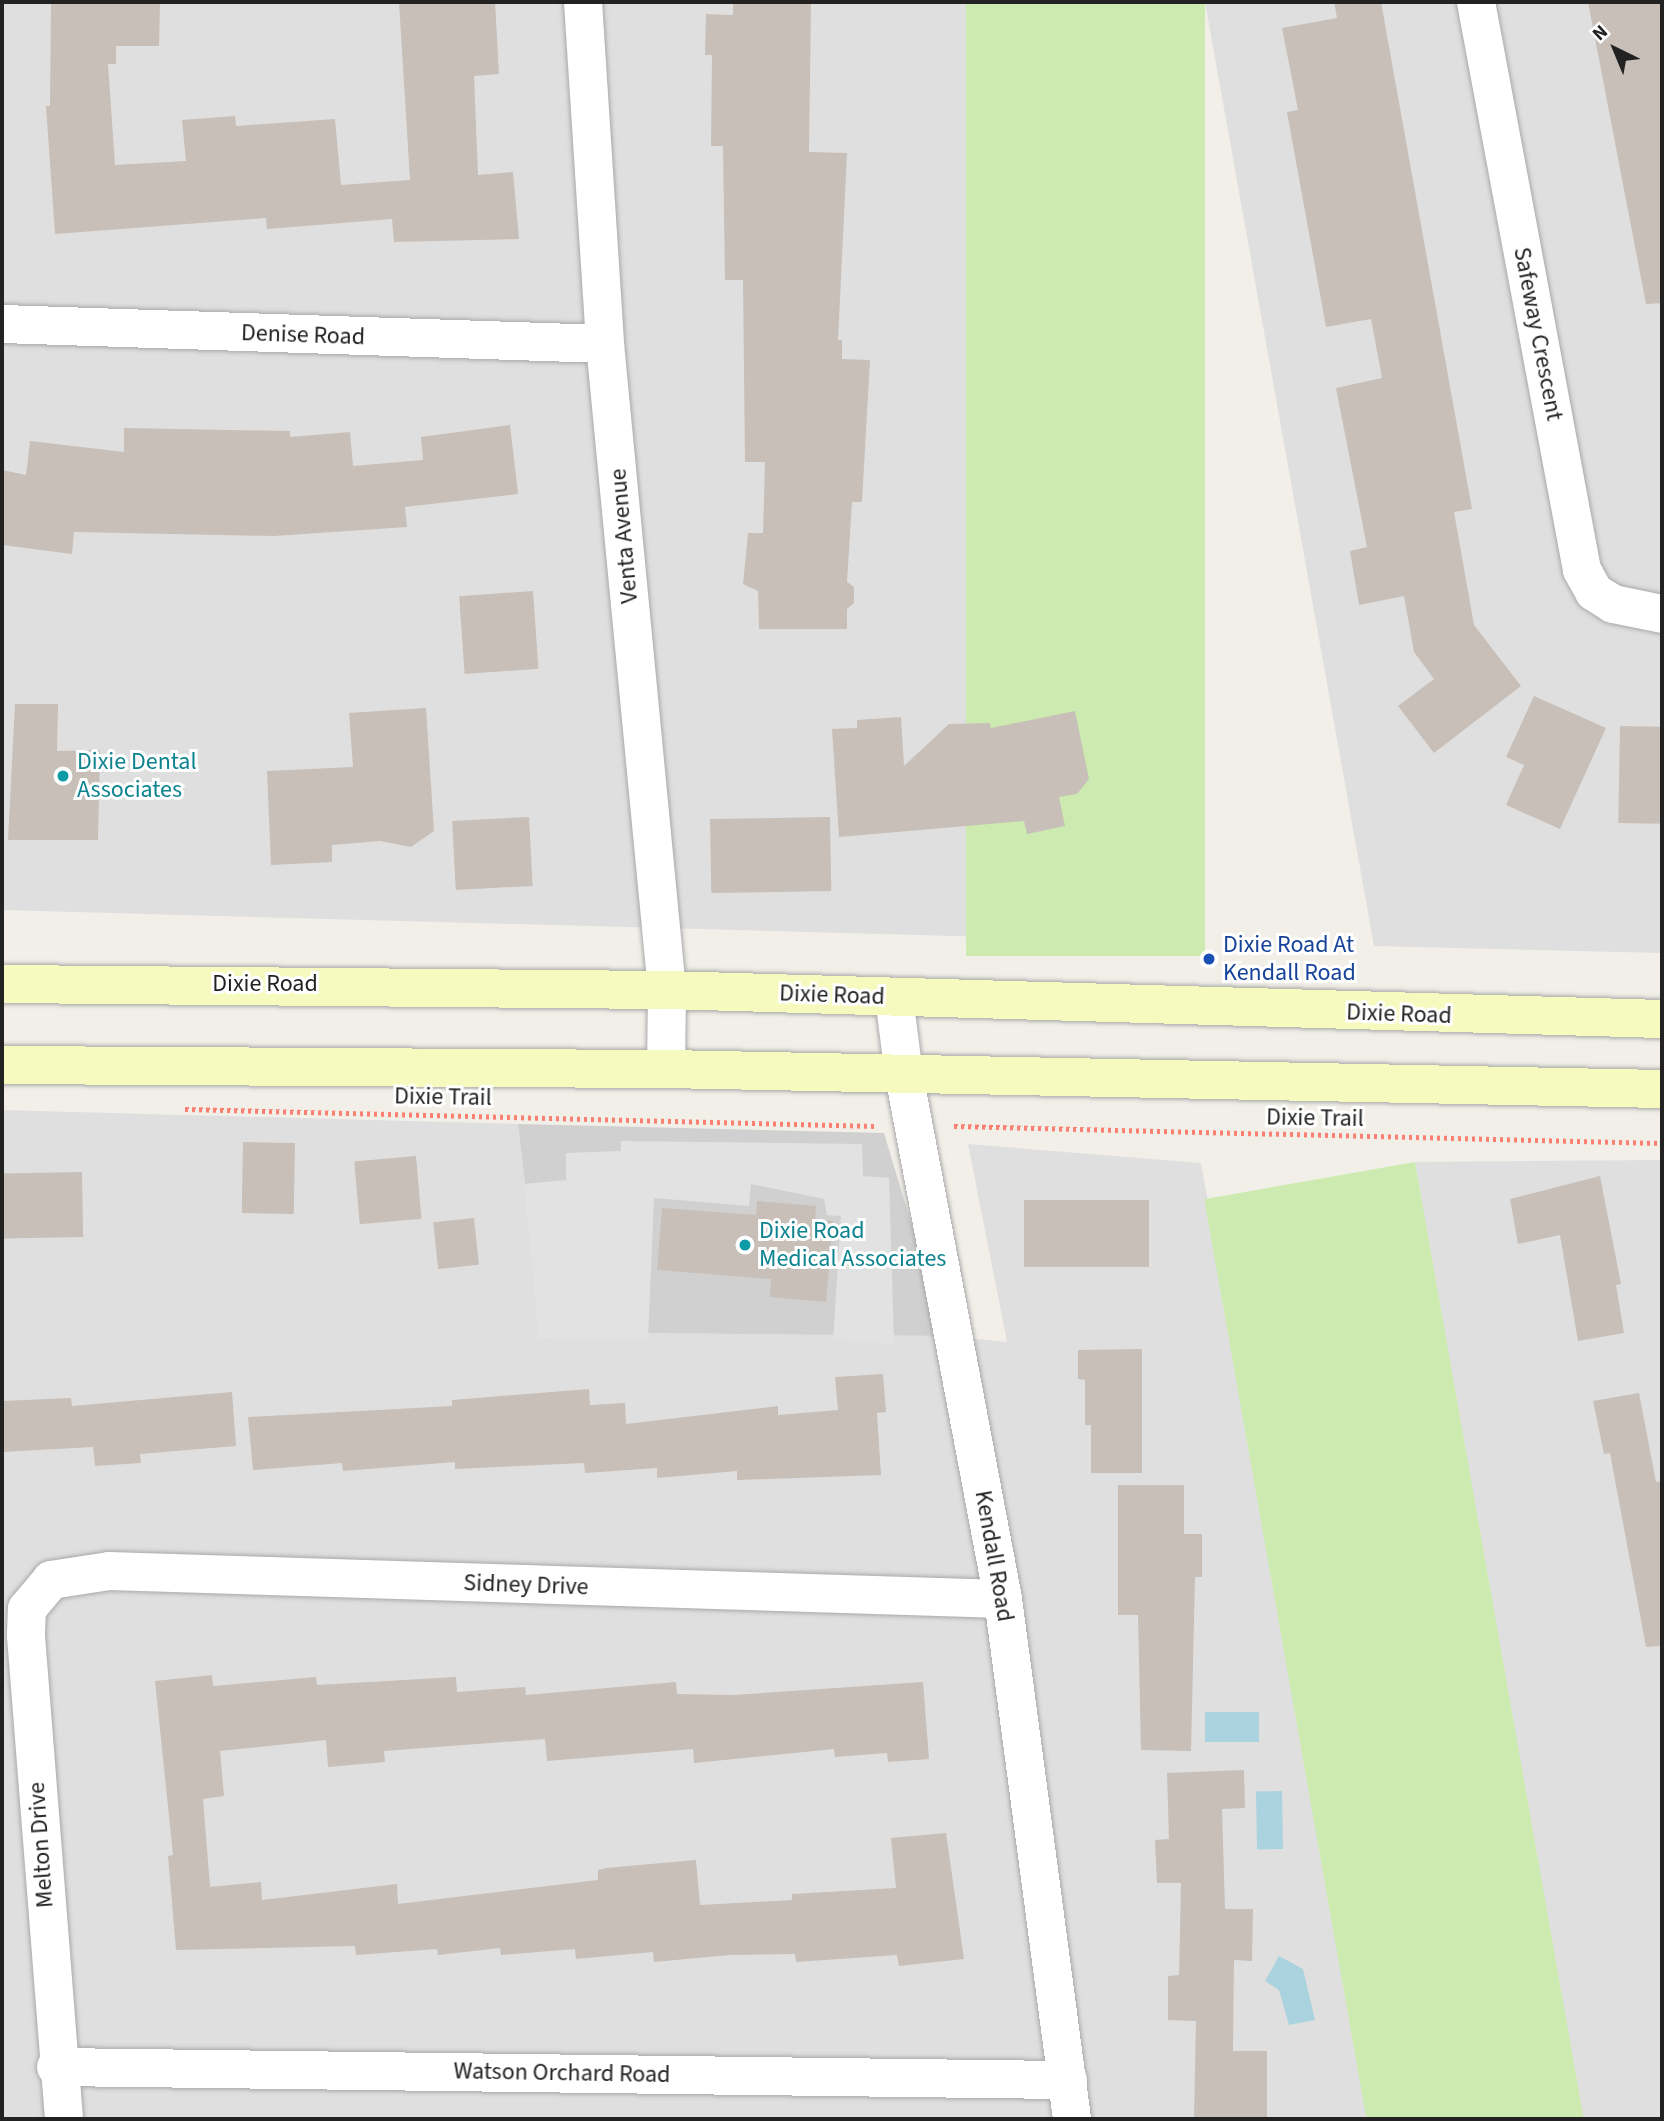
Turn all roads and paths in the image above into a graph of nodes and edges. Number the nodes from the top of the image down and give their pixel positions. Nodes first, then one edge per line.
1 (583, 2) edge
2 (1476, 2) edge
3 (2, 324) edge
4 (606, 344) junction
5 (1662, 614) edge
6 (2, 984) edge
7 (667, 990) junction
8 (894, 997) junction
9 (1662, 1019) edge
10 (2, 1065) edge
11 (666, 1069) junction
12 (904, 1075) junction
13 (1662, 1089) edge
14 (182, 1109) dead end
15 (884, 1126) dead end
16 (966, 1126) dead end
17 (1662, 1143) edge
18 (51, 1580) joint
19 (1003, 1599) junction
20 (56, 2067) junction
21 (1068, 2080) junction
22 (64, 2119) edge
23 (1072, 2119) edge

1 - 4 street, Venta Avenue
2 - 5 street, Safeway Crescent
3 - 4 street, Denise Road
4 - 7 street, Venta Avenue
6 - 7 main road, Dixie Road
7 - 8 main road, Dixie Road
7 - 11 street, Venta Avenue
8 - 9 main road, Dixie Road
8 - 12 street, Kendall Road
10 - 11 main road
11 - 12 main road
12 - 13 main road
12 - 19 street, Kendall Road
14 - 15 path, Dixie Trail
16 - 17 path, Dixie Trail
18 - 19 street, Sidney Drive
18 - 20 street, Melton Drive
19 - 21 street, Kendall Road
20 - 21 street, Watson Orchard Road
20 - 22 street, Melton Drive
21 - 23 street, Kendall Road

